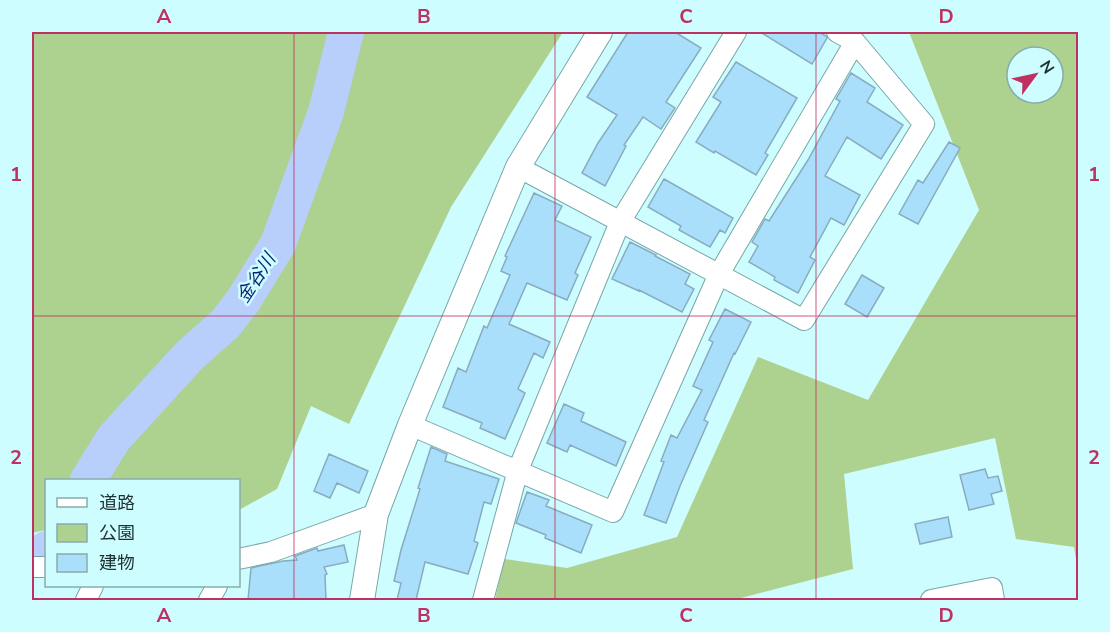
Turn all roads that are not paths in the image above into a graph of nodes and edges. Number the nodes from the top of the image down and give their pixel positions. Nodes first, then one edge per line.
1 (600, 32) edge
2 (736, 32) edge
3 (837, 32) edge
4 (855, 42) junction
5 (518, 167) junction
6 (620, 222) junction
7 (718, 274) junction
8 (410, 425) junction
9 (518, 470) junction
10 (376, 514) junction
11 (240, 559) edge
12 (362, 600) edge
13 (483, 600) edge
14 (931, 600) edge
15 (994, 600) edge

1 - 5 street
2 - 6 street
3 - 4 street
4 - 7 street
4 - 7 street
5 - 6 street
5 - 8 street
6 - 7 street
6 - 9 street
7 - 9 street
8 - 9 street
8 - 10 street
9 - 13 street
10 - 11 street
10 - 12 street
14 - 15 street

